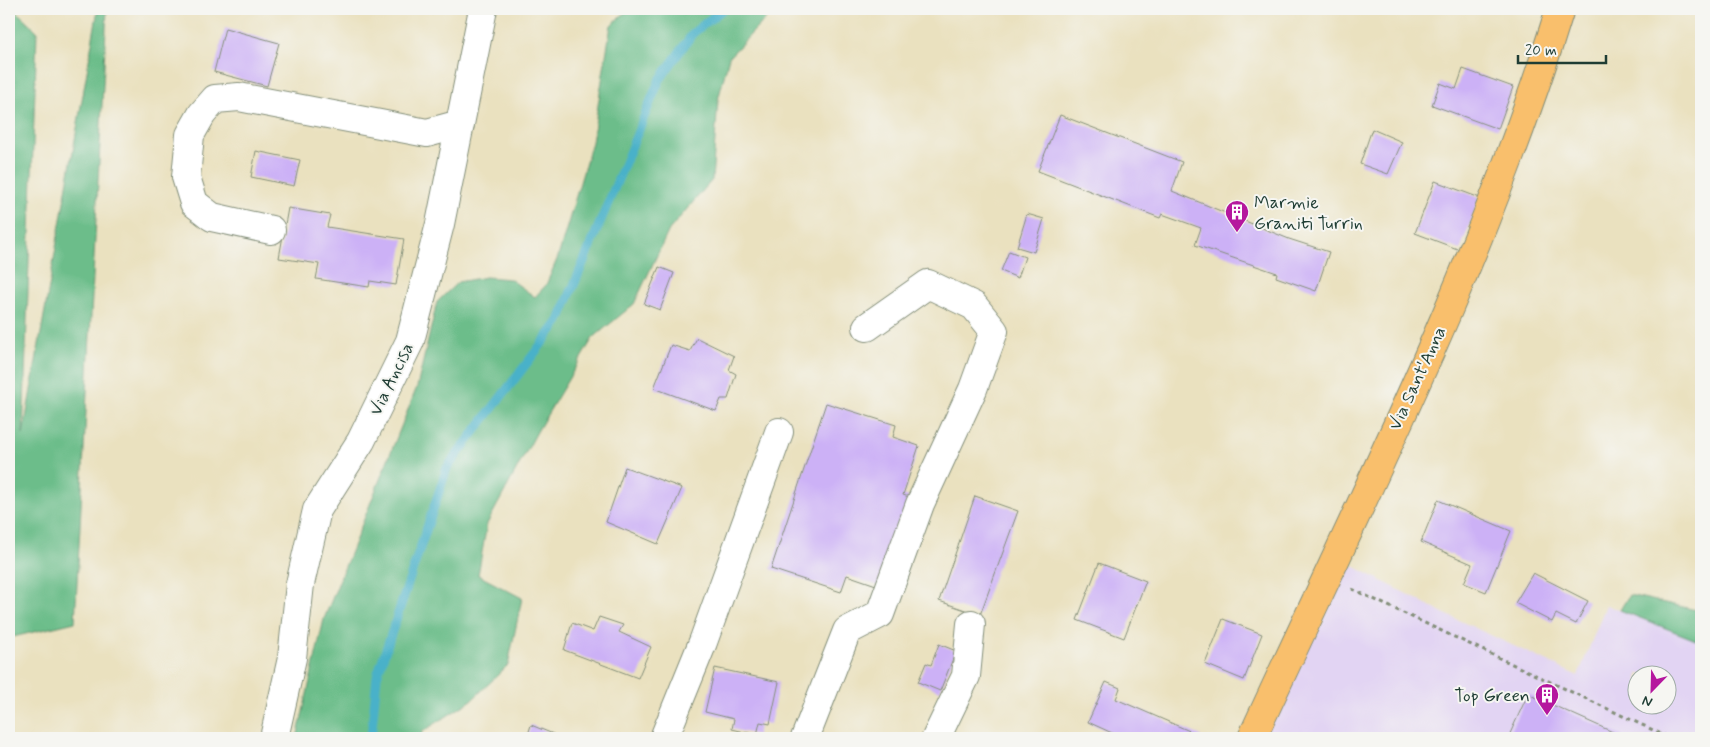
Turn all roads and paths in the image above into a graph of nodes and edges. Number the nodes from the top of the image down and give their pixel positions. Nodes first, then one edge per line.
1 (483, 9) edge
2 (1560, 9) edge
3 (460, 124) junction
4 (271, 230) dead end
5 (867, 327) dead end
6 (779, 432) dead end
7 (1326, 577) junction
8 (971, 624) dead end
9 (274, 738) edge
10 (664, 738) edge
11 (805, 738) edge
12 (936, 738) edge
13 (1252, 738) edge
14 (1670, 738) edge

1 - 3 street, Via Ancisa
2 - 7 main road, Via Sant'Anna
3 - 4 street
3 - 9 street, Via Ancisa
5 - 11 street
6 - 10 street
7 - 13 main road, Via Sant'Anna
7 - 14 path
8 - 12 street

